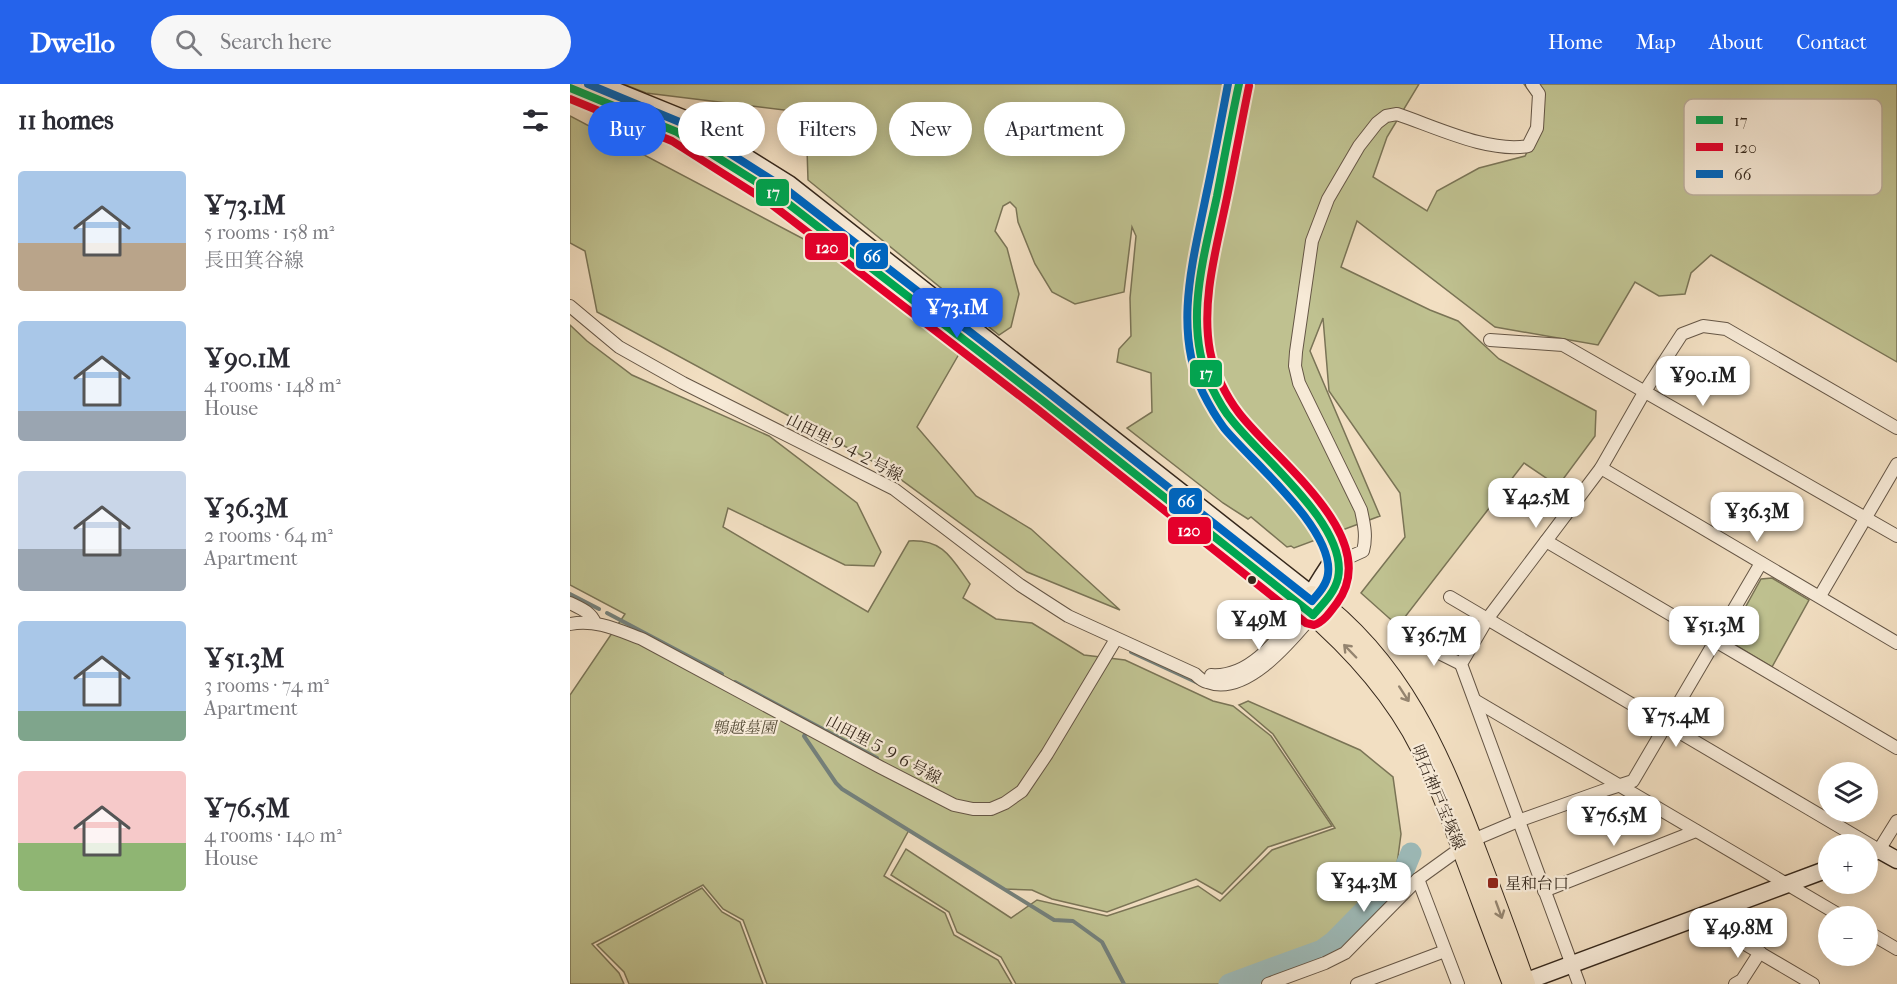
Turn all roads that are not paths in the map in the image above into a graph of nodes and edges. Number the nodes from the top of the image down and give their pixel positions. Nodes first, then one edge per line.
1 (599, 84) edge
2 (1239, 84) edge
3 (1532, 84) edge
4 (570, 88) edge
5 (570, 306) edge
6 (1490, 339) dead end
7 (1645, 390) junction
8 (1897, 428) edge
9 (1897, 464) edge
10 (1601, 468) junction
11 (1866, 518) junction
12 (1897, 536) edge
13 (1546, 541) junction
14 (1337, 555) junction
15 (1761, 563) junction
16 (1820, 596) junction
17 (1450, 597) dead end
18 (570, 603) edge
19 (1313, 605) junction
20 (1488, 618) junction
21 (595, 623) junction
22 (570, 624) edge
23 (1116, 639) junction
24 (1717, 641) junction
25 (1897, 643) edge
26 (1421, 644) dead end
27 (1461, 664) junction
28 (1476, 701) junction
29 (1667, 725) junction
30 (1897, 748) edge
31 (1620, 786) junction
32 (1518, 821) junction
33 (1897, 821) edge
34 (1696, 831) junction
35 (1845, 834) edge
36 (1467, 844) junction
37 (1878, 847) edge
38 (1878, 853) edge
39 (1897, 860) edge
40 (1818, 873) edge
41 (1418, 879) junction
42 (1785, 885) junction
43 (1544, 891) junction
44 (1823, 906) edge
45 (1699, 917) junction
46 (1878, 938) edge
47 (1897, 949) edge
48 (1444, 951) junction
49 (1760, 952) junction
50 (1572, 963) junction
51 (1521, 983) edge
52 (1268, 984) edge
53 (1357, 984) edge
54 (1458, 984) edge
55 (1579, 984) edge
56 (1735, 984) edge
57 (1813, 984) edge

1 - 19 street
2 - 14 street
3 - 14 street
4 - 19 street
5 - 23 street, 山田里９４２号線
6 - 7 street
7 - 8 street
7 - 10 street
7 - 11 street
9 - 11 street
10 - 13 street
10 - 15 street
11 - 12 street
11 - 16 street
13 - 20 street
13 - 24 street
14 - 19 street
15 - 16 street
15 - 24 street
16 - 25 street
17 - 20 street
18 - 21 street
19 - 23 street, 山田里９４２号線
19 - 36 main road, 明石神戸宝塚線
20 - 27 street
20 - 29 street
21 - 22 street, 山田里５９６号線
21 - 23 street, 山田里５９６号線
24 - 29 street
24 - 30 street
26 - 27 street
27 - 28 street
28 - 31 street
28 - 32 street
29 - 31 street
29 - 35 street
31 - 32 street
31 - 34 street
32 - 36 street
32 - 43 street
33 - 37 street
34 - 42 street
34 - 43 street
36 - 41 street
36 - 51 main road, 明石神戸宝塚線
38 - 39 street
40 - 42 street
41 - 48 street
41 - 52 street
42 - 44 street
42 - 45 street
43 - 50 street
45 - 49 street
45 - 50 street
46 - 47 street
48 - 53 street
48 - 54 street
49 - 56 street
49 - 57 street
50 - 51 street
50 - 55 street

